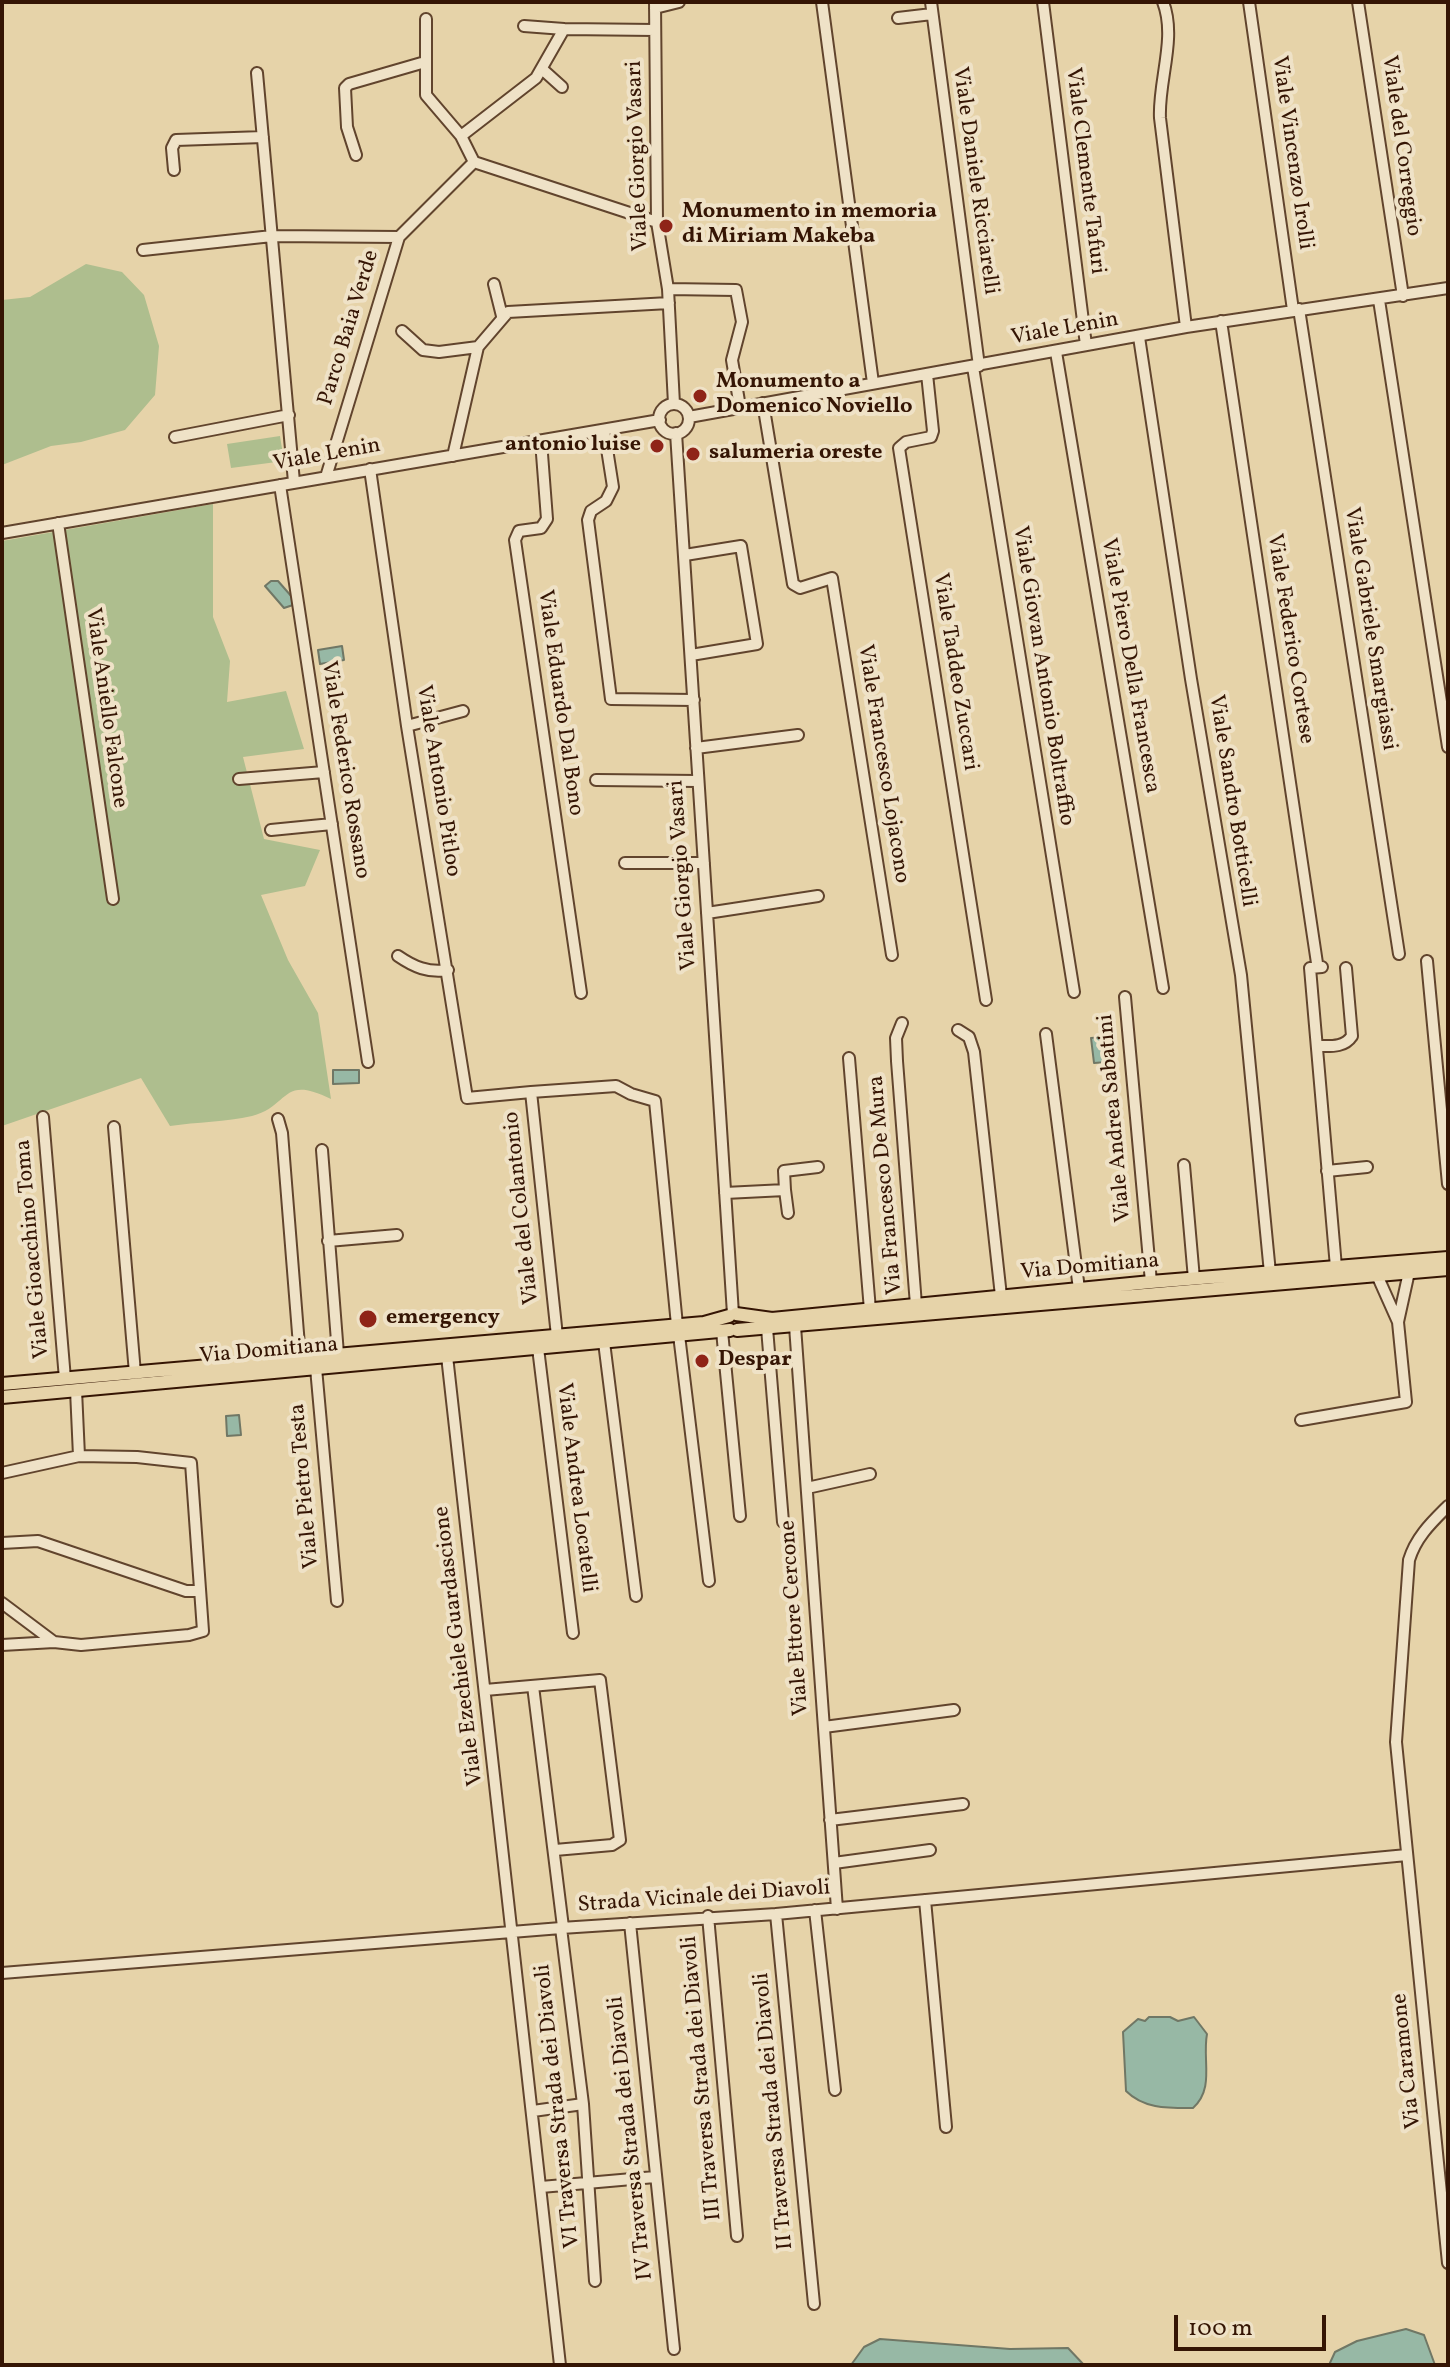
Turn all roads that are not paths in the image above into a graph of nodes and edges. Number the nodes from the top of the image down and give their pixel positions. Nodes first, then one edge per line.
1 (679, 2) edge
2 (822, 2) edge
3 (1043, 2) edge
4 (1163, 2) edge
5 (1249, 2) edge
6 (1358, 2) edge
7 (655, 5) edge
8 (931, 8) edge
9 (898, 18) dead end
10 (426, 19) dead end
11 (524, 26) dead end
12 (564, 29) junction
13 (655, 30) junction
14 (425, 62) junction
15 (542, 69) junction
16 (257, 73) dead end
17 (562, 87) dead end
18 (461, 136) junction
19 (263, 137) junction
20 (356, 155) dead end
21 (474, 162) junction
22 (174, 170) dead end
23 (657, 222) junction
24 (272, 236) junction
25 (399, 237) junction
26 (143, 250) dead end
27 (494, 284) dead end
28 (1448, 288) edge
29 (668, 289) junction
30 (1403, 296) junction
31 (1379, 300) junction
32 (669, 303) junction
33 (1296, 310) junction
34 (502, 316) junction
35 (1221, 321) junction
36 (1186, 327) junction
37 (402, 331) dead end
38 (1139, 337) junction
39 (1086, 345) junction
40 (478, 347) junction
41 (1056, 352) junction
42 (976, 366) junction
43 (927, 374) junction
44 (873, 383) junction
45 (763, 403) junction
46 (674, 404) junction
47 (740, 407) junction
48 (289, 415) junction
49 (689, 417) junction
50 (660, 420) junction
51 (604, 430) junction
52 (676, 433) junction
53 (175, 437) dead end
54 (541, 441) junction
55 (453, 456) junction
56 (370, 469) junction
57 (326, 477) junction
58 (294, 482) junction
59 (280, 485) junction
60 (58, 523) junction
61 (2, 533) edge
62 (685, 555) junction
63 (691, 655) junction
64 (694, 700) junction
65 (463, 711) dead end
66 (407, 726) junction
67 (798, 735) dead end
68 (1448, 747) edge
69 (696, 748) junction
70 (324, 772) junction
71 (239, 779) dead end
72 (596, 780) dead end
73 (698, 781) junction
74 (332, 824) junction
75 (271, 830) dead end
76 (625, 863) dead end
77 (704, 863) junction
78 (818, 896) dead end
79 (113, 899) dead end
80 (707, 913) junction
81 (1399, 954) dead end
82 (892, 955) dead end
83 (398, 956) dead end
84 (1427, 961) dead end
85 (1346, 968) dead end
86 (448, 970) junction
87 (1163, 988) dead end
88 (1074, 992) dead end
89 (581, 993) dead end
90 (1125, 997) dead end
91 (986, 1000) dead end
92 (902, 1023) dead end
93 (958, 1030) dead end
94 (1046, 1034) dead end
95 (1317, 1046) junction
96 (849, 1058) dead end
97 (368, 1062) dead end
98 (531, 1092) junction
99 (467, 1098) joint
100 (43, 1117) dead end
101 (278, 1119) dead end
102 (114, 1127) dead end
103 (322, 1150) dead end
104 (1184, 1165) dead end
105 (818, 1167) dead end
106 (1367, 1167) dead end
107 (1327, 1171) junction
108 (1448, 1184) edge
109 (785, 1190) junction
110 (725, 1193) junction
111 (788, 1213) dead end
112 (397, 1235) dead end
113 (328, 1241) junction
114 (1448, 1258) edge
115 (1336, 1267) junction
116 (1448, 1269) edge
117 (1409, 1272) junction
118 (1270, 1273) junction
119 (1377, 1275) junction
120 (1194, 1279) junction
121 (1151, 1282) junction
122 (1079, 1289) junction
123 (1001, 1296) junction
124 (916, 1305) junction
125 (870, 1310) junction
126 (733, 1315) junction
127 (1398, 1322) junction
128 (795, 1326) junction
129 (767, 1328) junction
130 (678, 1330) junction
131 (730, 1330) junction
132 (557, 1336) junction
133 (604, 1342) junction
134 (538, 1348) junction
135 (338, 1354) junction
136 (447, 1356) junction
137 (300, 1358) junction
138 (316, 1368) junction
139 (135, 1373) junction
140 (65, 1379) junction
141 (2, 1384) edge
142 (76, 1390) junction
143 (2, 1397) edge
144 (1301, 1420) dead end
145 (79, 1456) junction
146 (2, 1473) edge
147 (870, 1474) dead end
148 (807, 1488) junction
149 (1448, 1506) edge
150 (740, 1516) dead end
151 (783, 1522) dead end
152 (2, 1543) edge
153 (709, 1581) dead end
154 (200, 1591) junction
155 (636, 1596) dead end
156 (337, 1601) dead end
157 (2, 1603) edge
158 (573, 1633) dead end
159 (54, 1642) junction
160 (2, 1645) edge
161 (533, 1686) junction
162 (485, 1690) junction
163 (954, 1710) dead end
164 (824, 1727) junction
165 (963, 1804) dead end
166 (830, 1820) junction
167 (555, 1850) junction
168 (930, 1850) dead end
169 (1407, 1855) junction
170 (834, 1863) junction
171 (925, 1900) junction
172 (837, 1909) junction
173 (815, 1910) junction
174 (776, 1914) junction
175 (708, 1916) junction
176 (630, 1923) junction
177 (562, 1928) junction
178 (513, 1932) junction
179 (2, 1973) edge
180 (835, 2090) dead end
181 (583, 2104) junction
182 (533, 2111) junction
183 (946, 2127) dead end
184 (655, 2177) junction
185 (588, 2182) junction
186 (541, 2187) junction
187 (737, 2236) dead end
188 (1448, 2263) edge
189 (595, 2281) dead end
190 (814, 2304) dead end
191 (674, 2349) dead end
192 (560, 2365) edge

1 - 7 street
2 - 44 street
3 - 39 street, Viale Clemente Tafuri
4 - 36 street
5 - 33 street, Viale Vincenzo Irolli
6 - 30 street, Viale del Correggio
7 - 13 street, Viale Giorgio Vasari
8 - 9 street
8 - 42 street, Viale Daniele Ricciarelli
10 - 14 street
11 - 12 street
12 - 13 street
12 - 15 street
13 - 23 street, Viale Giorgio Vasari
14 - 18 street
14 - 20 street
15 - 17 street
15 - 18 street
16 - 19 street, Parco Baia Verde
18 - 21 street
19 - 22 street
19 - 24 street, Parco Baia Verde
21 - 23 street
21 - 25 street, Parco Baia Verde
23 - 29 street, Viale Giorgio Vasari
24 - 25 street, Parco Baia Verde
24 - 26 street, Parco Baia Verde
24 - 48 street, Parco Baia Verde
25 - 57 street, Parco Baia Verde
27 - 34 street
28 - 30 street, Viale Lenin
29 - 32 street, Viale Giorgio Vasari
29 - 47 street
30 - 31 street, Viale Lenin
31 - 33 street, Viale Lenin
31 - 68 street
32 - 34 street
32 - 46 street, Viale Giorgio Vasari
33 - 35 street, Viale Lenin
33 - 81 street, Viale Gabriele Smargiassi
34 - 40 street
35 - 36 street, Viale Lenin
35 - 95 street, Viale Federico Cortese
36 - 38 street, Viale Lenin
37 - 40 street
38 - 39 street, Viale Lenin
38 - 118 street, Viale Sandro Botticelli
39 - 41 street, Viale Lenin
40 - 55 street
41 - 42 street, Viale Lenin
41 - 87 street, Viale Piero Della Francesca
42 - 43 street, Viale Lenin
42 - 88 street, Viale Giovan Antonio Boltraffio
43 - 44 street, Viale Lenin
43 - 91 street, Viale Taddeo Zuccari
44 - 45 street, Viale Lenin
45 - 47 street, Viale Lenin
45 - 82 street, Viale Francesco Lojacono
46 - 49 street
46 - 50 street
47 - 49 street, Viale Lenin
48 - 53 street, Parco Baia Verde
48 - 58 street, Parco Baia Verde
49 - 52 street
50 - 51 street, Viale Lenin
50 - 52 street
51 - 54 street, Viale Lenin
51 - 64 street
52 - 62 street, Viale Giorgio Vasari
54 - 55 street, Viale Lenin
54 - 89 street, Viale Eduardo Dal Bono
55 - 56 street, Viale Lenin
56 - 57 street, Viale Lenin
56 - 66 street, Viale Antonio Pitloo
57 - 58 street, Viale Lenin
58 - 59 street, Viale Lenin
59 - 60 street, Viale Lenin
59 - 70 street, Viale Federico Rossano
60 - 61 street, Viale Lenin
60 - 79 street, Viale Aniello Falcone
62 - 63 street, Viale Giorgio Vasari
62 - 63 street
63 - 64 street, Viale Giorgio Vasari
64 - 69 street, Viale Giorgio Vasari
65 - 66 street
66 - 86 street, Viale Antonio Pitloo
67 - 69 street
69 - 73 street, Viale Giorgio Vasari
70 - 71 street
70 - 74 street, Viale Federico Rossano
72 - 73 street
73 - 77 street, Viale Giorgio Vasari
74 - 75 street
74 - 97 street, Viale Federico Rossano
76 - 77 street
77 - 80 street, Viale Giorgio Vasari
78 - 80 street
80 - 110 street, Viale Giorgio Vasari
83 - 86 street
84 - 108 street
85 - 95 street
86 - 99 street, Viale Antonio Pitloo
90 - 121 street, Viale Andrea Sabatini
92 - 124 street, Via Francesco De Mura
93 - 123 street
94 - 122 street
95 - 107 street
96 - 125 street
98 - 99 street, Viale del Colantonio
98 - 130 street
98 - 132 street, Viale del Colantonio
100 - 140 street, Viale Gioacchino Toma
101 - 137 street
102 - 139 street
103 - 113 street
104 - 120 street
105 - 109 street
106 - 107 street
107 - 115 street
109 - 110 street
109 - 111 street
110 - 126 street, Viale Giorgio Vasari
112 - 113 street
113 - 135 street
114 - 115 main road, Via Domitiana
115 - 118 main road, Via Domitiana
116 - 117 main road, Via Domitiana
117 - 119 main road, Via Domitiana
117 - 127 street
118 - 120 main road, Via Domitiana
119 - 127 street
119 - 128 main road, Via Domitiana
120 - 121 main road, Via Domitiana
121 - 122 main road, Via Domitiana
122 - 123 main road, Via Domitiana
123 - 124 main road, Via Domitiana
124 - 125 main road, Via Domitiana
125 - 126 main road, Via Domitiana
126 - 130 main road, Via Domitiana
126 - 131 main road
127 - 144 street
128 - 129 main road, Via Domitiana
128 - 148 street, Viale Ettore Cercone
129 - 131 main road, Via Domitiana
129 - 151 street
130 - 131 main road, Via Domitiana
130 - 132 main road, Via Domitiana
130 - 133 main road, Via Domitiana
130 - 153 street
131 - 150 street
132 - 135 main road, Via Domitiana
133 - 134 main road, Via Domitiana
133 - 155 street
134 - 136 main road, Via Domitiana
134 - 158 street, Viale Andrea Locatelli
135 - 137 main road, Via Domitiana
136 - 138 main road, Via Domitiana
136 - 162 street, Viale Ezechiele Guardascione
137 - 139 main road, Via Domitiana
138 - 142 main road, Via Domitiana
138 - 156 street, Viale Pietro Testa
139 - 140 main road, Via Domitiana
140 - 141 main road, Via Domitiana
142 - 143 main road, Via Domitiana
142 - 145 street
145 - 146 street
145 - 154 street
147 - 148 street
148 - 164 street, Viale Ettore Cercone
149 - 169 street, Via Caramone
152 - 154 street
154 - 159 street
157 - 159 street
159 - 160 street
161 - 162 street
161 - 167 street, VI Traversa Strada dei Diavoli
161 - 167 street
162 - 178 street, Viale Ezechiele Guardascione
163 - 164 street
164 - 166 street, Viale Ettore Cercone
165 - 166 street
166 - 170 street, Viale Ettore Cercone
167 - 177 street, VI Traversa Strada dei Diavoli
168 - 170 street
169 - 171 street, Strada Vicinale dei Diavoli
169 - 188 street, Via Caramone
170 - 172 street, Viale Ettore Cercone
171 - 172 street, Strada Vicinale dei Diavoli
171 - 183 street
172 - 173 street, Strada Vicinale dei Diavoli
173 - 174 street, Strada Vicinale dei Diavoli
173 - 180 street
174 - 175 street, Strada Vicinale dei Diavoli
174 - 190 street, II Traversa Strada dei Diavoli
175 - 176 street, Strada Vicinale dei Diavoli
175 - 187 street, III Traversa Strada dei Diavoli
176 - 177 street, Strada Vicinale dei Diavoli
176 - 184 street, IV Traversa Strada dei Diavoli
177 - 178 street, Strada Vicinale dei Diavoli
177 - 181 street, VI Traversa Strada dei Diavoli
178 - 179 street, Strada Vicinale dei Diavoli
178 - 182 street, Viale Ezechiele Guardascione
181 - 182 street
181 - 185 street, VI Traversa Strada dei Diavoli
182 - 186 street, Viale Ezechiele Guardascione
184 - 185 street
184 - 191 street, IV Traversa Strada dei Diavoli
185 - 186 street
185 - 189 street, VI Traversa Strada dei Diavoli
186 - 192 street, Viale Ezechiele Guardascione

